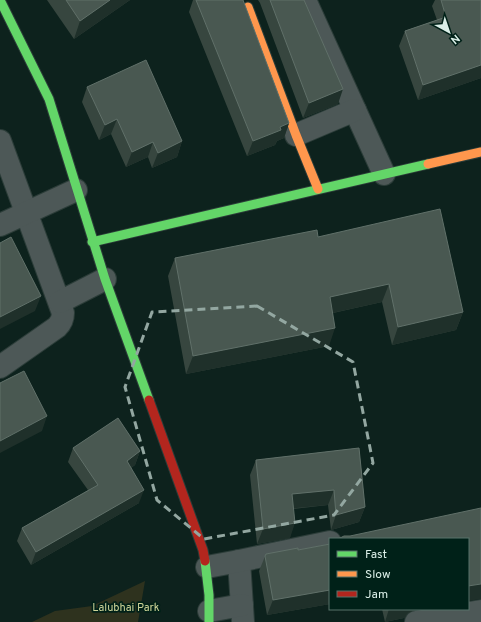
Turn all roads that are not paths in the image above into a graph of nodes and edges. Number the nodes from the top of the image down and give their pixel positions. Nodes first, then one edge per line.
1 (0, 0) edge
2 (305, 0) edge
3 (248, 7) dead end
4 (355, 110) junction
5 (296, 134) junction
6 (0, 141) edge
7 (481, 152) edge
8 (384, 174) junction
9 (318, 189) junction
10 (76, 190) junction
11 (26, 212) junction
12 (0, 225) edge
13 (92, 242) junction
14 (105, 279) junction
15 (60, 302) junction
16 (0, 367) edge
17 (329, 542) edge
18 (239, 561) junction
19 (207, 566) junction
20 (481, 611) edge
21 (242, 613) edge
22 (209, 617) edge
23 (416, 622) edge

1 - 10 street
2 - 4 street
3 - 5 street
4 - 5 street
4 - 8 street
5 - 9 street
6 - 11 street
7 - 8 street
8 - 9 street
9 - 13 street
10 - 11 street
10 - 13 street
11 - 12 street
11 - 15 street
13 - 14 street
14 - 15 street
14 - 19 street
15 - 16 street
17 - 18 street
18 - 19 street
18 - 21 street
19 - 22 street
20 - 23 street
21 - 22 street

